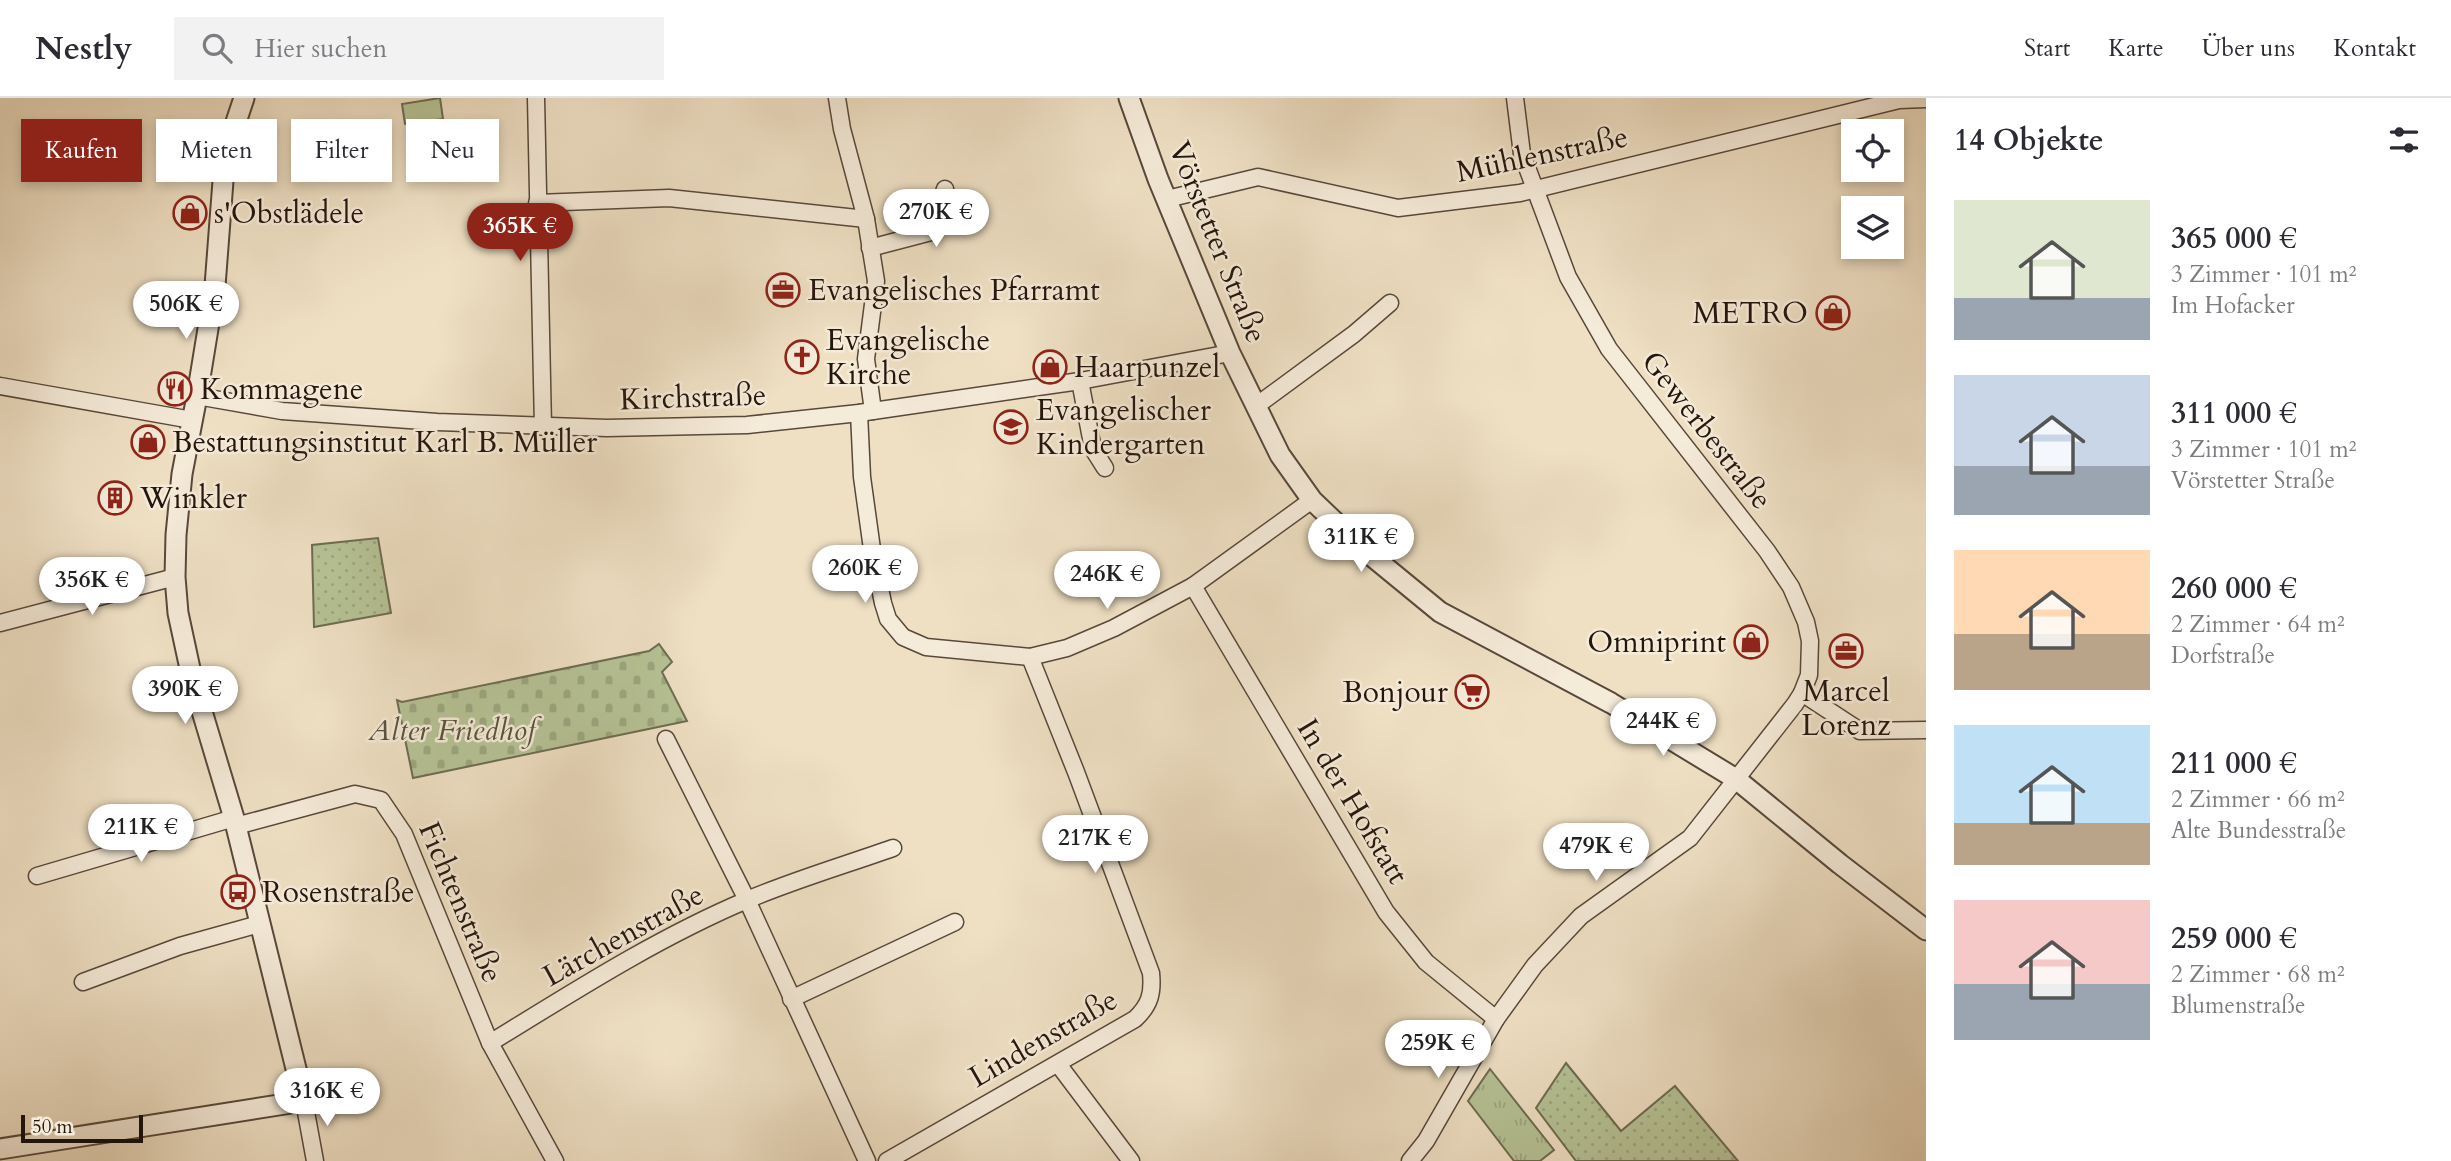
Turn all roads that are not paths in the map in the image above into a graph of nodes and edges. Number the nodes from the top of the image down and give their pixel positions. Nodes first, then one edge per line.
1 (244, 98) edge
2 (536, 98) edge
3 (837, 98) edge
4 (1129, 98) edge
5 (1516, 98) edge
6 (1926, 99) edge
7 (945, 188) dead end
8 (1537, 190) junction
9 (1167, 199) junction
10 (537, 203) junction
11 (866, 219) junction
12 (870, 248) junction
13 (1390, 303) dead end
14 (1230, 353) junction
15 (1080, 381) junction
16 (0, 386) edge
17 (197, 396) junction
18 (1256, 406) junction
19 (866, 412) junction
20 (192, 420) junction
21 (543, 427) junction
22 (1105, 468) dead end
23 (1312, 500) junction
24 (175, 577) junction
25 (1193, 586) junction
26 (0, 623) edge
27 (1030, 657) junction
28 (1802, 693) junction
29 (1926, 730) edge
30 (666, 739) dead end
31 (1736, 779) junction
32 (235, 822) junction
33 (893, 848) dead end
34 (37, 876) dead end
35 (747, 900) junction
36 (955, 922) dead end
37 (259, 924) junction
38 (1926, 930) edge
39 (83, 982) dead end
40 (791, 999) junction
41 (1496, 1020) junction
42 (490, 1043) junction
43 (1058, 1064) junction
44 (304, 1101) junction
45 (0, 1149) edge
46 (895, 1159) edge
47 (315, 1161) edge
48 (555, 1161) edge
49 (867, 1161) edge
50 (1131, 1161) edge
51 (1410, 1161) edge

1 - 17 street
2 - 10 street
3 - 11 street
4 - 9 street, Vörstetter Straße
5 - 8 street, Gewerbestraße
6 - 8 street, Mühlenstraße
7 - 12 street
8 - 9 street, Mühlenstraße
8 - 28 street, Gewerbestraße
9 - 14 street, Vörstetter Straße
10 - 11 street
10 - 21 street
11 - 12 street
12 - 19 street
13 - 18 street
14 - 15 street, Kirchstraße
14 - 18 street, Vörstetter Straße
15 - 19 street, Kirchstraße
15 - 22 street
16 - 20 street
17 - 20 street
17 - 21 street, Kirchstraße
18 - 23 street, Vörstetter Straße
19 - 21 street, Kirchstraße
19 - 27 street
20 - 24 street
23 - 25 street
23 - 31 street, Vörstetter Straße
24 - 26 street
24 - 32 street
25 - 27 street
25 - 41 street, In der Hofstatt
27 - 43 street, Lindenstraße
28 - 29 street
28 - 31 street, Gewerbestraße
30 - 35 street, Lärchenstraße
31 - 38 street, Vörstetter Straße
31 - 41 street, Gewerbestraße
32 - 34 street, Fichtenstraße
32 - 37 street
32 - 42 street, Fichtenstraße
33 - 35 street, Lärchenstraße
35 - 40 street, Lärchenstraße
35 - 42 street, Lärchenstraße
36 - 40 street
37 - 39 street
37 - 44 street
40 - 49 street, Lärchenstraße
41 - 51 street, Gewerbestraße
42 - 48 street, Fichtenstraße
43 - 46 street, Lindenstraße
43 - 50 street
44 - 45 street
44 - 47 street

